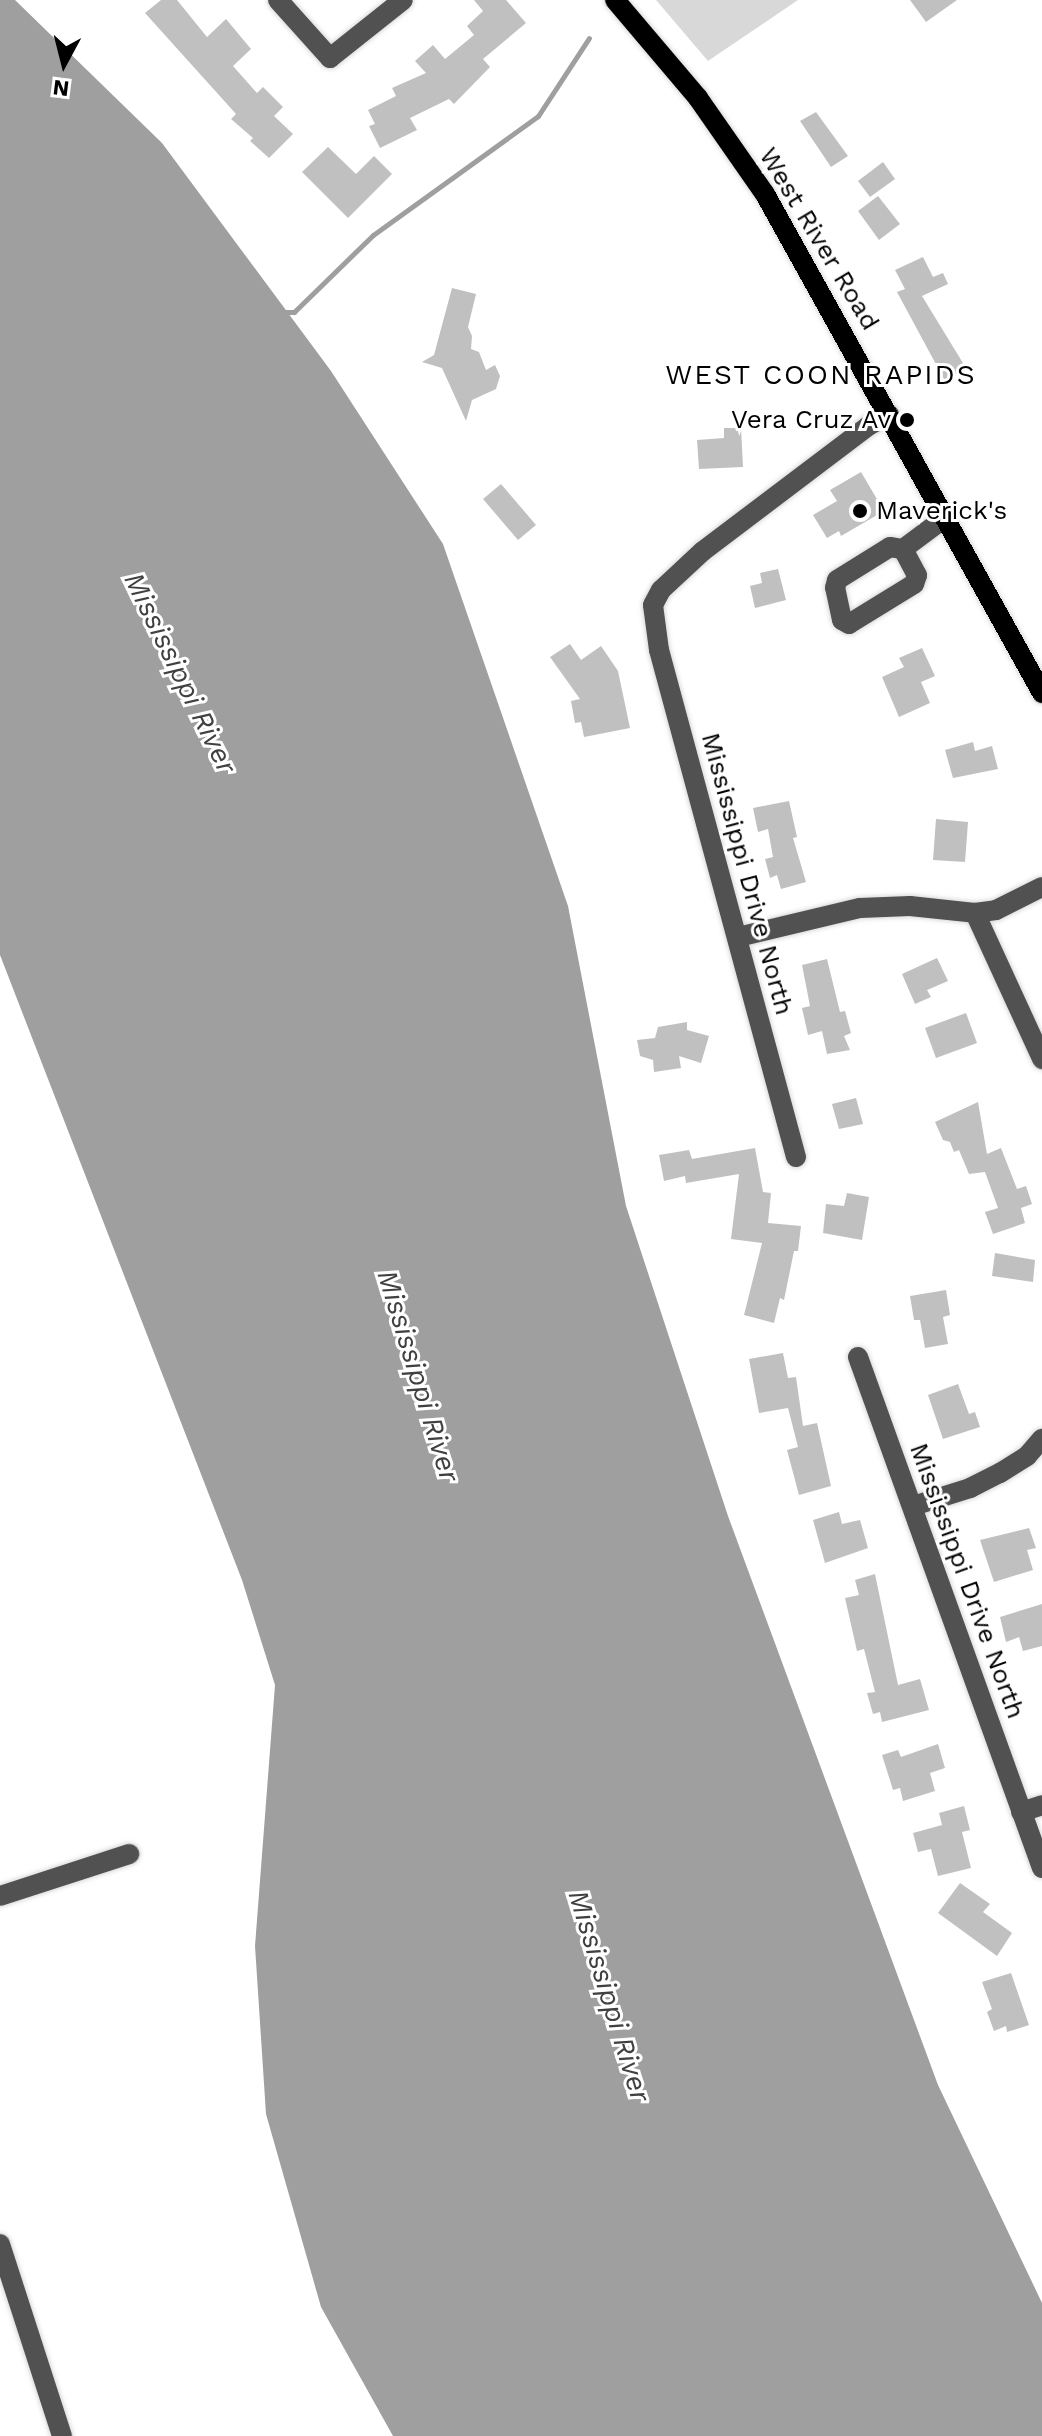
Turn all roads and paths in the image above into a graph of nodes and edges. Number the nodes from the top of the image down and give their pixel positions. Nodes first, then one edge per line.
1 (278, 0) edge
2 (403, 0) edge
3 (615, 0) edge
4 (889, 415) junction
5 (946, 517) junction
6 (903, 549) dead end
7 (1042, 693) edge
8 (1042, 887) edge
9 (975, 913) junction
10 (738, 937) junction
11 (1042, 1059) edge
12 (796, 1157) dead end
13 (858, 1357) dead end
14 (1042, 1439) edge
15 (913, 1506) junction
16 (1042, 1805) edge
17 (1021, 1812) junction
18 (129, 1854) dead end
19 (1042, 1868) edge
20 (0, 1896) edge
21 (0, 2244) edge
22 (62, 2436) edge

1 - 2 street
3 - 4 main road, West River Road
4 - 5 main road, West River Road
4 - 10 street, Mississippi Drive North
5 - 6 street
5 - 7 main road, West River Road
8 - 9 street
9 - 10 street
9 - 11 street
10 - 12 street, Mississippi Drive North
13 - 15 street, Mississippi Drive North
14 - 15 street
15 - 17 street, Mississippi Drive North
16 - 17 street
17 - 19 street, Mississippi Drive North
18 - 20 street
21 - 22 street

